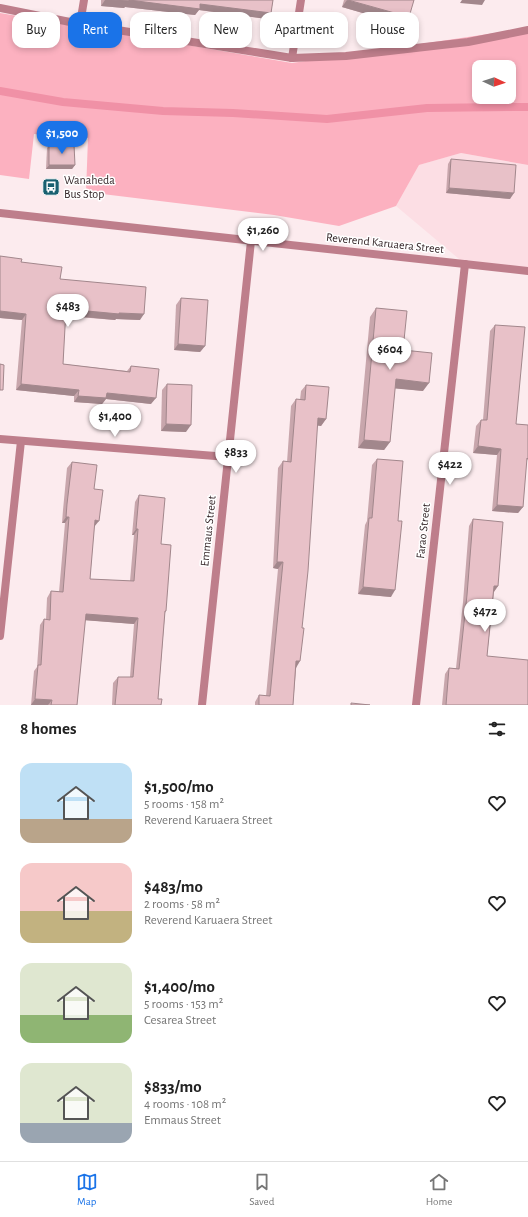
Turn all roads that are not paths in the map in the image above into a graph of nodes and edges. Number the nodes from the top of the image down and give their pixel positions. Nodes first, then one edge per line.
1 (84, 0) edge
2 (301, 0) edge
3 (0, 8) edge
4 (82, 12) edge
5 (68, 22) edge
6 (528, 30) edge
7 (122, 31) edge
8 (292, 58) junction
9 (0, 213) edge
10 (252, 241) junction
11 (465, 264) junction
12 (528, 271) edge
13 (0, 439) edge
14 (21, 441) junction
15 (228, 457) junction
16 (0, 636) edge
17 (202, 705) edge
18 (416, 705) edge

1 - 4 street
2 - 8 street
3 - 5 street
6 - 8 street
7 - 8 street
9 - 10 street, Reverend Karuaera Street
10 - 11 street, Reverend Karuaera Street
10 - 15 street, Emmaus Street
11 - 12 street, Reverend Karuaera Street
11 - 18 street, Farao Street
13 - 14 street
14 - 15 street
14 - 16 street
15 - 17 street, Emmaus Street

